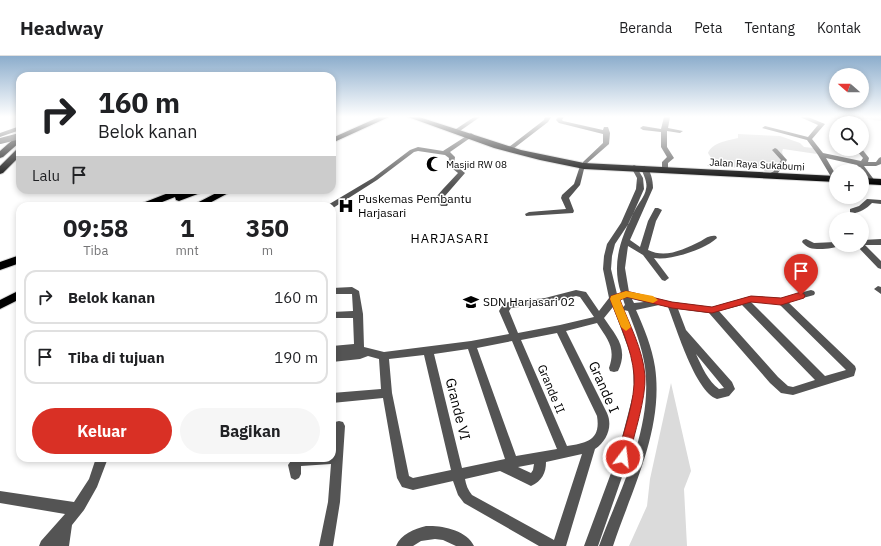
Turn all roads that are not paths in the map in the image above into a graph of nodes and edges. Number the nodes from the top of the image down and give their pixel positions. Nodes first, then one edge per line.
1 (463, 140) edge
2 (481, 140) edge
3 (483, 140) edge
4 (522, 140) edge
5 (607, 140) edge
6 (664, 140) edge
7 (810, 140) edge
8 (16, 141) edge
9 (16, 146) edge
10 (511, 148) junction
11 (775, 150) dead end
12 (446, 152) junction
13 (0, 155) edge
14 (16, 155) edge
15 (821, 155) junction
16 (864, 156) edge
17 (881, 159) edge
18 (0, 162) edge
19 (584, 164) junction
20 (860, 164) joint
21 (869, 164) edge
22 (829, 168) edge
23 (639, 169) junction
24 (665, 170) junction
25 (0, 171) edge
26 (677, 171) junction
27 (869, 174) edge
28 (770, 175) junction
29 (829, 179) edge
30 (876, 182) edge
31 (174, 194) edge
32 (190, 194) edge
33 (221, 194) edge
34 (154, 202) edge
35 (168, 202) edge
36 (204, 202) edge
37 (336, 202) edge
38 (881, 202) edge
39 (444, 204) dead end
40 (658, 210) dead end
41 (853, 211) dead end
42 (529, 214) dead end
43 (713, 238) dead end
44 (626, 241) junction
45 (806, 242) dead end
46 (881, 242) edge
47 (869, 243) edge
48 (829, 245) edge
49 (868, 252) edge
50 (645, 253) junction
51 (16, 254) edge
52 (0, 260) edge
53 (16, 260) edge
54 (0, 266) edge
55 (881, 266) edge
56 (665, 278) dead end
57 (336, 291) edge
58 (811, 293) dead end
59 (626, 294) junction
60 (16, 296) edge
61 (744, 301) junction
62 (781, 301) junction
63 (661, 302) junction
64 (616, 303) junction
65 (0, 305) edge
66 (672, 305) junction
67 (631, 308) junction
68 (712, 310) junction
69 (358, 314) junction
70 (336, 315) edge
71 (599, 318) junction
72 (560, 329) junction
73 (684, 333) junction
74 (514, 337) junction
75 (471, 345) junction
76 (336, 350) edge
77 (428, 351) junction
78 (362, 352) junction
79 (384, 356) junction
80 (336, 357) edge
81 (614, 368) dead end
82 (822, 381) junction
83 (387, 393) junction
84 (336, 398) edge
85 (339, 426) dead end
86 (590, 447) junction
87 (564, 452) junction
88 (337, 458) joint
89 (540, 458) junction
90 (101, 462) edge
91 (297, 462) edge
92 (507, 464) junction
93 (294, 474) dead end
94 (458, 474) junction
95 (0, 497) edge
96 (77, 509) junction
97 (66, 524) junction
98 (46, 546) edge
99 (62, 546) edge
100 (326, 546) edge
101 (403, 546) edge
102 (467, 546) edge
103 (552, 546) edge
104 (559, 546) edge
105 (592, 546) edge
106 (606, 546) edge

1 - 12 street
2 - 19 highway, Jalan Raya Sukabumi
3 - 10 highway, Jalan Raya Sukabumi
4 - 10 street
5 - 19 street
6 - 24 street
7 - 15 street
8 - 13 highway
9 - 18 highway
10 - 19 highway, Jalan Raya Sukabumi
11 - 28 street
12 - 37 street
12 - 39 street
14 - 25 highway
15 - 20 street
15 - 22 street
16 - 20 street
17 - 21 street
19 - 23 highway, Jalan Raya Sukabumi
19 - 42 street
23 - 24 highway, Jalan Raya Sukabumi
23 - 26 highway, Jalan Raya Sukabumi
23 - 44 street
23 - 64 street
24 - 26 highway, Jalan Raya Sukabumi
26 - 28 highway, Jalan Raya Sukabumi
27 - 30 street
28 - 29 highway, Jalan Raya Sukabumi
31 - 34 highway
32 - 35 highway
33 - 36 highway
38 - 41 street
40 - 50 street
43 - 50 street
44 - 50 street
44 - 59 street
45 - 48 street
46 - 47 street
49 - 55 street
50 - 56 street
51 - 52 highway
53 - 54 highway
57 - 69 street
58 - 62 street
59 - 63 street
59 - 64 street
59 - 67 street
60 - 65 highway
61 - 62 street
61 - 68 street
61 - 82 street
62 - 82 street
63 - 66 street
63 - 67 street
64 - 67 street
64 - 71 street
64 - 105 street
66 - 68 street
66 - 73 street
67 - 106 street
68 - 82 street
69 - 70 street
69 - 78 street
71 - 72 street
71 - 74 street, Grande II
71 - 81 street
72 - 74 street
72 - 86 street, Grande I
73 - 73 street
74 - 75 street
74 - 87 street, Grande II
75 - 77 street
75 - 92 street
76 - 78 street
77 - 79 street
77 - 94 street, Grande VI
78 - 79 street
78 - 80 street
79 - 83 street
83 - 84 street
83 - 94 street
85 - 88 street
86 - 87 street
86 - 104 street, Grande I
87 - 89 street
88 - 100 street
89 - 92 street
89 - 92 street
90 - 96 street
91 - 93 street
92 - 94 street
94 - 103 street, Grande VI
95 - 96 street
96 - 97 street
97 - 98 street
97 - 99 street
101 - 102 street

